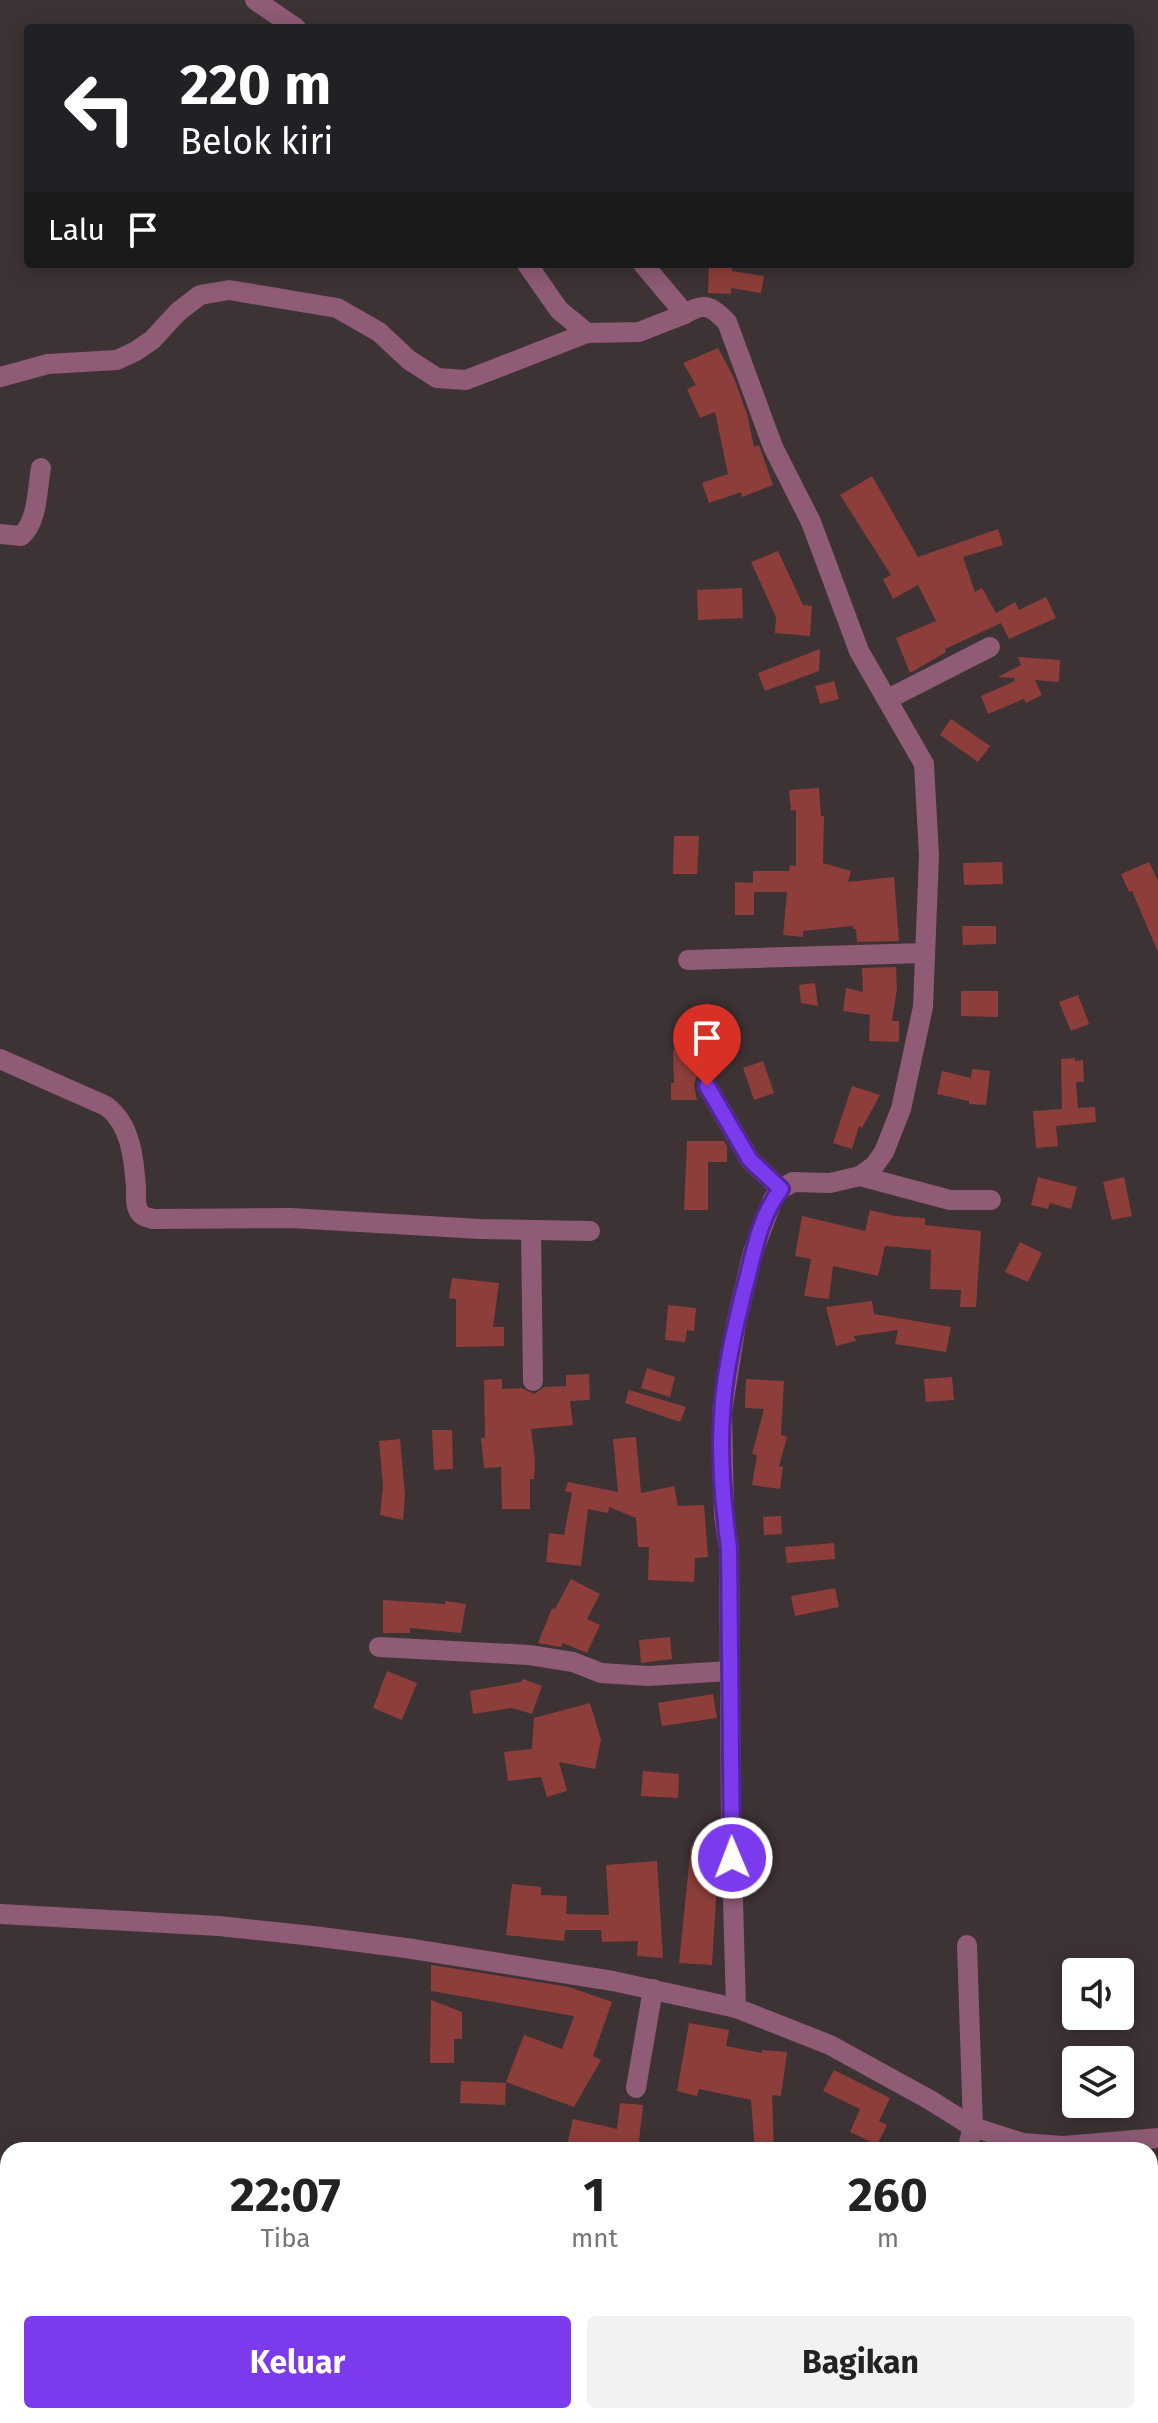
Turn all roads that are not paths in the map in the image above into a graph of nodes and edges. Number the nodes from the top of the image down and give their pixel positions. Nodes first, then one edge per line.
1 (255, 0) edge
2 (290, 24) edge
3 (530, 268) edge
4 (646, 268) edge
5 (685, 314) junction
6 (587, 333) junction
7 (0, 377) edge
8 (41, 468) dead end
9 (0, 534) edge
10 (990, 647) dead end
11 (888, 699) junction
12 (925, 953) junction
13 (688, 960) dead end
14 (0, 1059) edge
15 (707, 1086) dead end
16 (860, 1176) junction
17 (781, 1189) junction
18 (991, 1200) dead end
19 (531, 1230) junction
20 (590, 1231) dead end
21 (533, 1381) dead end
22 (379, 1647) dead end
23 (730, 1671) junction
24 (0, 1914) edge
25 (967, 1945) dead end
26 (653, 1989) junction
27 (736, 2008) junction
28 (636, 2088) dead end
29 (973, 2127) junction
30 (1158, 2138) edge
31 (969, 2142) edge
32 (1020, 2142) edge
33 (1110, 2142) edge

1 - 2 street
3 - 6 street
4 - 5 street
5 - 6 street
5 - 11 street
6 - 7 street
8 - 9 street
10 - 11 street
11 - 12 street
12 - 13 street
12 - 16 street
14 - 19 street
15 - 17 street
16 - 17 street
16 - 18 street
17 - 23 street
19 - 20 street
19 - 21 street
22 - 23 street
23 - 27 street
24 - 26 street
25 - 29 street
26 - 27 street
26 - 28 street
27 - 29 street
29 - 31 street
29 - 32 street
30 - 33 street

